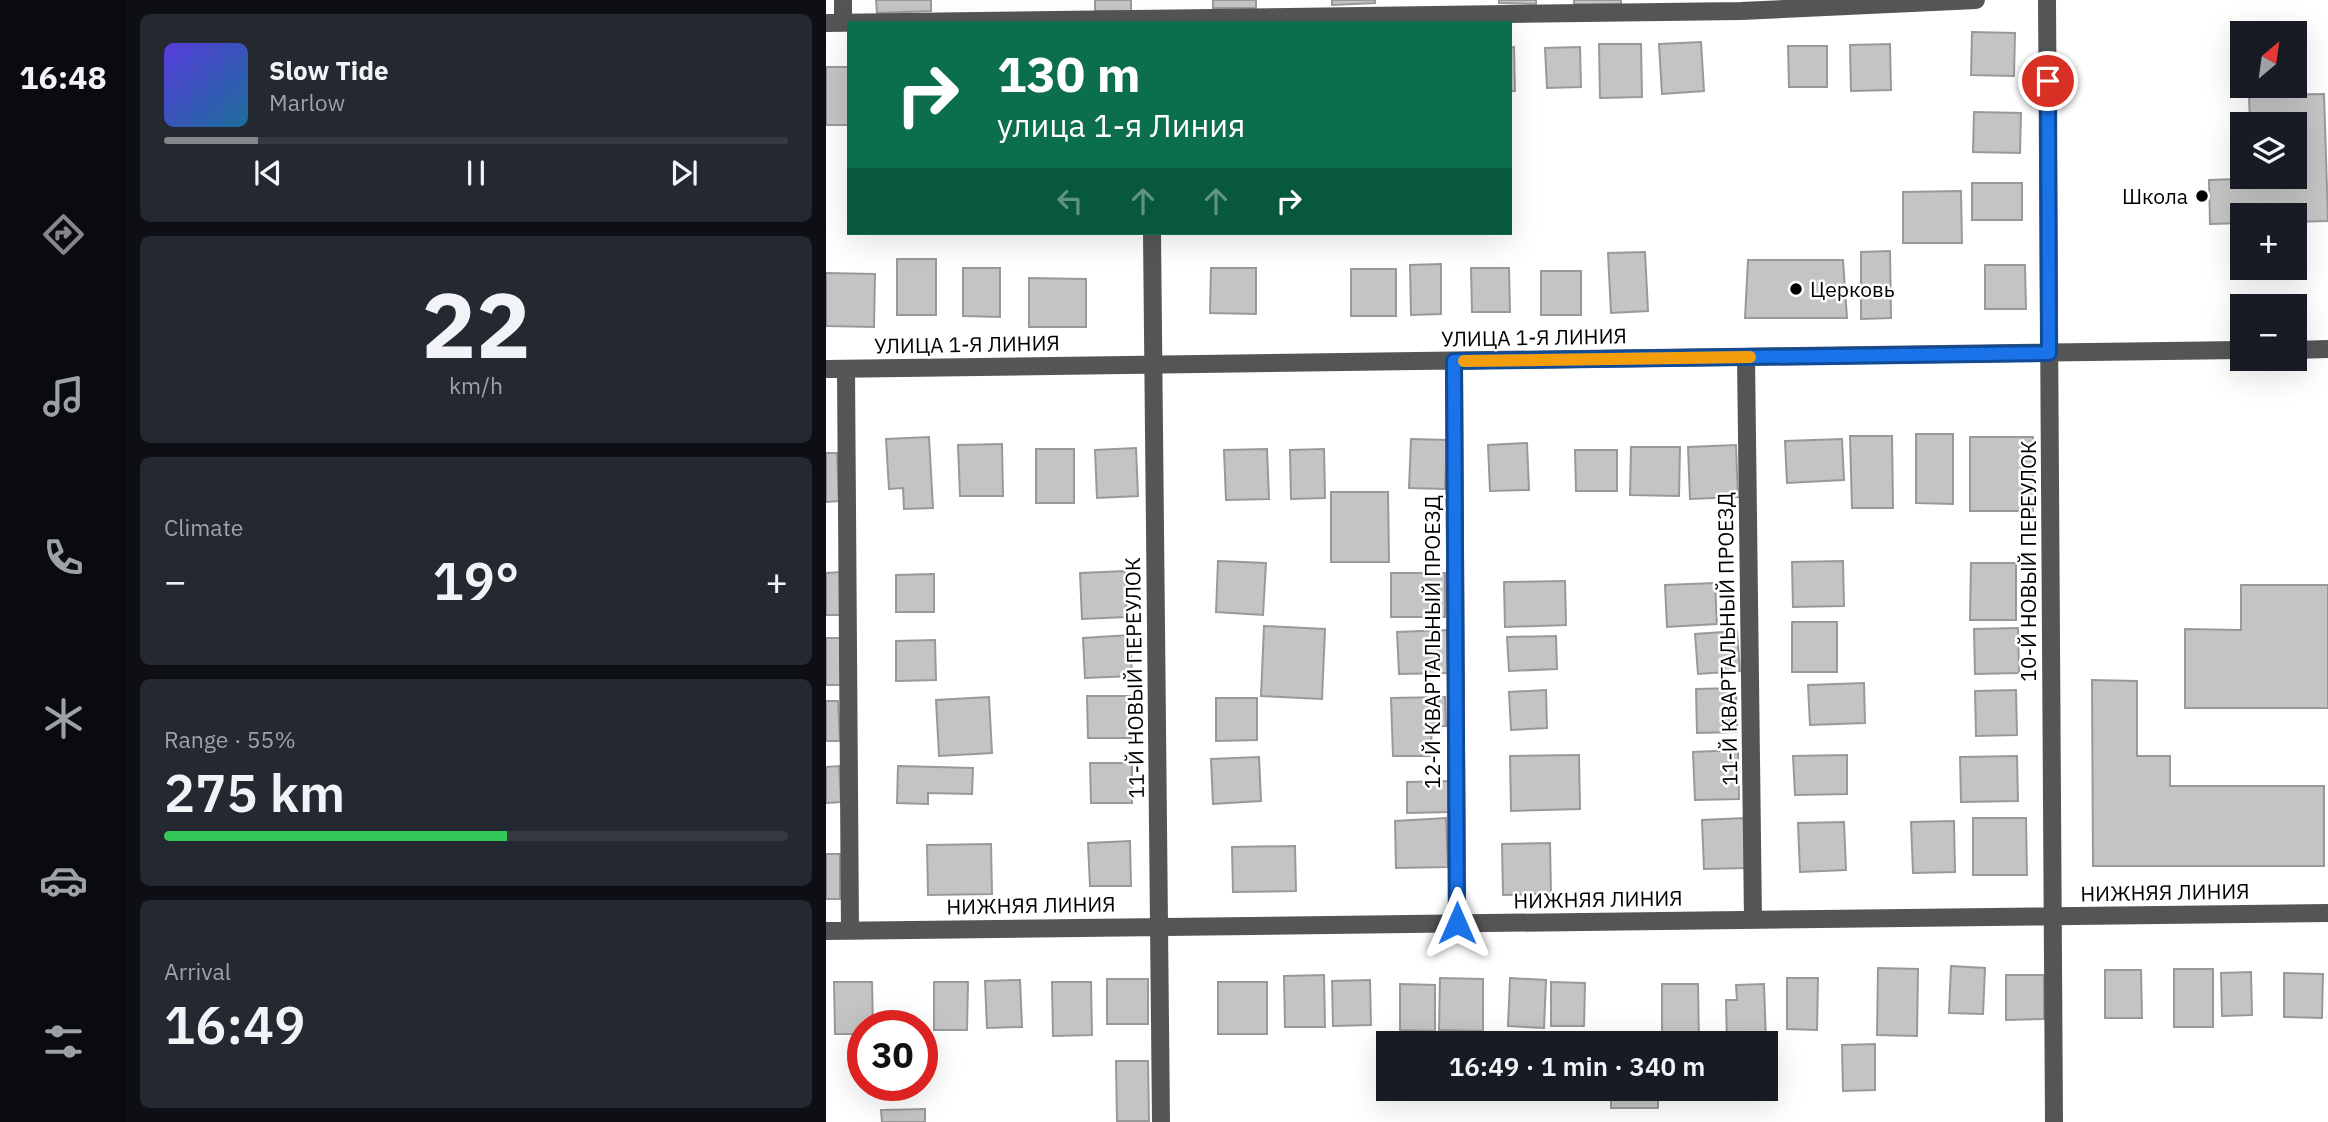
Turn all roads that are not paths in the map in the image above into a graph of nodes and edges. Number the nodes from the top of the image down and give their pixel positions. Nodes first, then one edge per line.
1 (843, 0) edge
2 (1976, 0) edge
3 (2047, 0) edge
4 (1741, 6) edge
5 (1452, 7) edge
6 (1150, 13) edge
7 (869, 21) edge
8 (834, 22) edge
9 (1152, 235) edge
10 (2328, 349) edge
11 (2307, 350) edge
12 (2230, 351) edge
13 (2049, 353) junction
14 (1746, 357) junction
15 (1454, 361) junction
16 (1154, 365) junction
17 (826, 369) edge
18 (846, 369) junction
19 (2328, 913) edge
20 (2053, 916) junction
21 (1754, 920) junction
22 (1457, 923) junction
23 (1159, 927) junction
24 (850, 930) junction
25 (826, 931) edge
26 (1161, 1122) edge
27 (2054, 1122) edge

1 - 8 street
2 - 4 street
3 - 13 street, 10-Й НОВЫЙ ПЕРЕУЛОК
4 - 5 street
5 - 6 street
6 - 7 street
9 - 16 street, 11-Й НОВЫЙ ПЕРЕУЛОК
10 - 11 street
12 - 13 street, УЛИЦА 1-Я ЛИНИЯ
13 - 14 street, УЛИЦА 1-Я ЛИНИЯ
13 - 20 street, 10-Й НОВЫЙ ПЕРЕУЛОК
14 - 15 street, УЛИЦА 1-Я ЛИНИЯ
14 - 21 street, 11-Й КВАРТАЛЬНЫЙ ПРОЕЗД
15 - 16 street, УЛИЦА 1-Я ЛИНИЯ
15 - 22 street, 12-Й КВАРТАЛЬНЫЙ ПРОЕЗД
16 - 18 street, УЛИЦА 1-Я ЛИНИЯ
16 - 23 street, 11-Й НОВЫЙ ПЕРЕУЛОК
17 - 18 street, УЛИЦА 1-Я ЛИНИЯ
18 - 24 street
19 - 20 street, НИЖНЯЯ ЛИНИЯ
20 - 21 street, НИЖНЯЯ ЛИНИЯ
20 - 27 street, 10-Й НОВЫЙ ПЕРЕУЛОК
21 - 22 street, НИЖНЯЯ ЛИНИЯ
22 - 23 street, НИЖНЯЯ ЛИНИЯ
23 - 24 street, НИЖНЯЯ ЛИНИЯ
23 - 26 street, 11-Й НОВЫЙ ПЕРЕУЛОК
24 - 25 street, НИЖНЯЯ ЛИНИЯ

